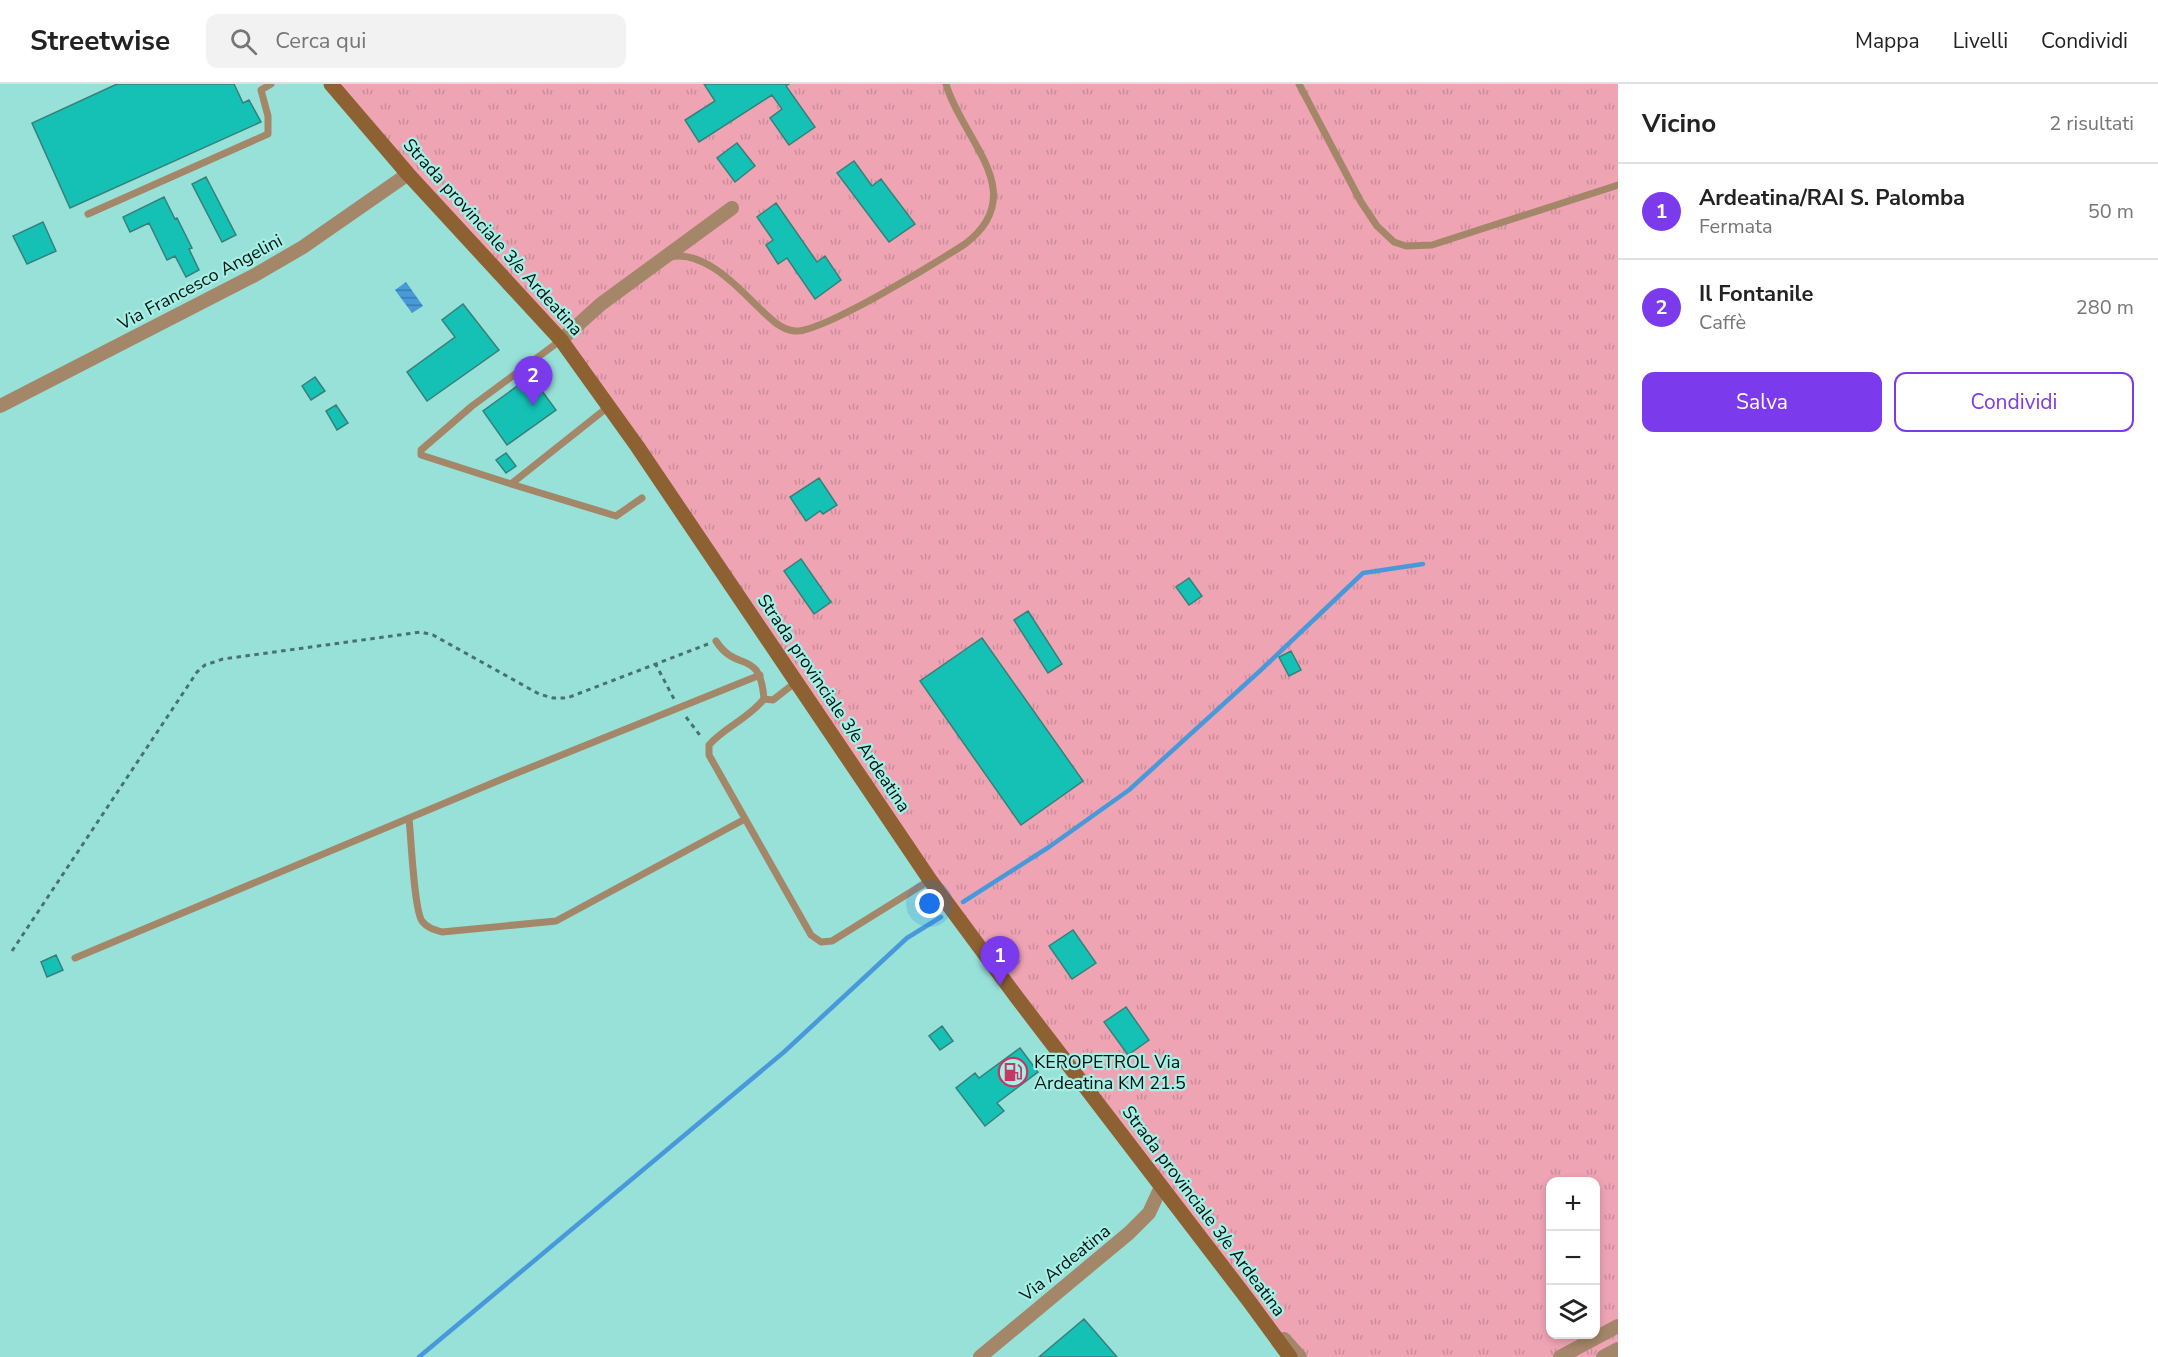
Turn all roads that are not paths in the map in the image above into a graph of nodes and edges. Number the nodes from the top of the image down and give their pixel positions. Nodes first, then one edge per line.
1 (271, 84) edge
2 (331, 84) edge
3 (946, 84) edge
4 (1299, 84) edge
5 (408, 174) junction
6 (1618, 185) edge
7 (732, 208) dead end
8 (88, 214) dead end
9 (663, 259) junction
10 (561, 340) junction
11 (0, 406) edge
12 (609, 406) junction
13 (511, 484) junction
14 (642, 498) dead end
15 (716, 641) road end
16 (760, 675) junction
17 (797, 681) junction
18 (764, 699) junction
19 (409, 818) junction
20 (744, 819) junction
21 (930, 880) junction
22 (75, 958) dead end
23 (1161, 1187) junction
24 (1249, 1301) junction
25 (1618, 1326) edge
26 (1618, 1349) edge
27 (980, 1357) edge
28 (1290, 1357) edge
29 (1300, 1357) edge
30 (1560, 1357) edge
31 (1603, 1357) edge

1 - 8 lane
2 - 5 main road, Strada provinciale 3/e Ardeatina
3 - 9 lane
4 - 6 lane
5 - 10 main road, Strada provinciale 3/e Ardeatina
5 - 11 street, Via Francesco Angelini
7 - 9 street
9 - 10 street
10 - 12 main road, Strada provinciale 3/e Ardeatina
10 - 13 lane
12 - 13 lane
12 - 17 main road, Strada provinciale 3/e Ardeatina
13 - 14 lane
15 - 16 lane
16 - 18 lane
16 - 19 lane
17 - 18 lane
17 - 21 main road, Strada provinciale 3/e Ardeatina
18 - 20 lane
19 - 20 lane
19 - 22 lane
20 - 21 lane
21 - 23 main road, Strada provinciale 3/e Ardeatina
23 - 24 main road, Strada provinciale 3/e Ardeatina
23 - 27 street, Via Ardeatina
24 - 28 main road, Strada provinciale 3/e Ardeatina
24 - 29 street
25 - 30 street
26 - 31 street

